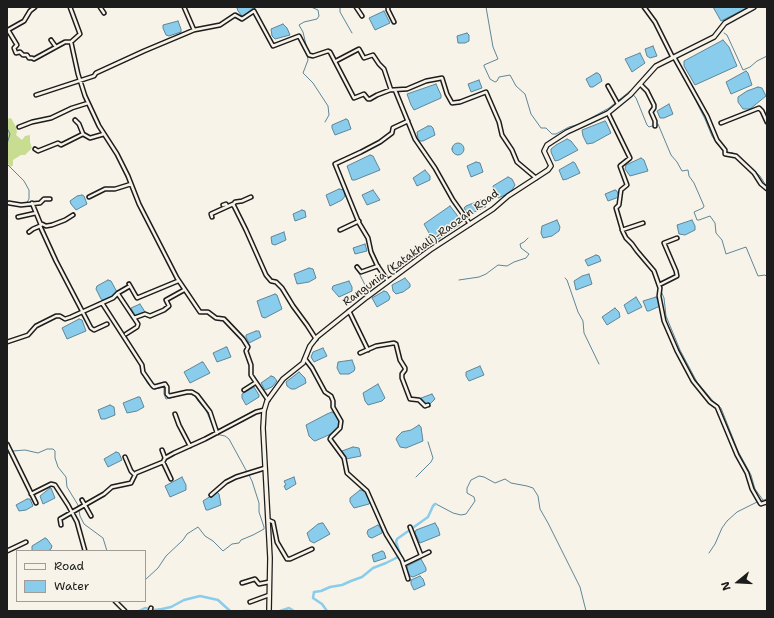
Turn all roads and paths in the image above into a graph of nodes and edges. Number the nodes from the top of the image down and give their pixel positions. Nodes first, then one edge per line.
1 (36, 7) edge
2 (70, 7) edge
3 (100, 7) edge
4 (184, 7) edge
5 (356, 7) edge
6 (388, 7) edge
7 (644, 7) edge
8 (754, 7) edge
9 (104, 14) dead end
10 (362, 16) dead end
11 (394, 22) dead end
12 (194, 30) junction
13 (8, 31) edge
14 (52, 40) dead end
15 (71, 42) junction
16 (56, 47) junction
17 (674, 57) junction
18 (336, 61) junction
19 (80, 81) junction
20 (639, 84) junction
21 (608, 86) dead end
22 (393, 90) junction
23 (36, 95) dead end
24 (88, 103) junction
25 (617, 103) junction
26 (608, 113) junction
27 (75, 120) dead end
28 (408, 121) junction
29 (767, 122) edge
30 (721, 123) dead end
31 (655, 125) dead end
32 (19, 127) dead end
33 (83, 134) junction
34 (104, 134) junction
35 (35, 149) dead end
36 (536, 178) junction
37 (131, 184) junction
38 (767, 189) edge
39 (251, 197) dead end
40 (89, 198) dead end
41 (50, 199) dead end
42 (9, 203) dead end
43 (32, 204) junction
44 (233, 204) junction
45 (223, 205) dead end
46 (228, 206) junction
47 (36, 213) junction
48 (73, 215) dead end
49 (18, 217) dead end
50 (212, 217) dead end
51 (359, 221) junction
52 (644, 223) dead end
53 (470, 224) junction
54 (41, 225) junction
55 (340, 230) dead end
56 (622, 230) junction
57 (29, 232) dead end
58 (677, 238) dead end
59 (378, 266) junction
60 (357, 267) dead end
61 (178, 281) junction
62 (389, 282) junction
63 (659, 285) junction
64 (184, 290) junction
65 (118, 294) junction
66 (102, 303) junction
67 (349, 311) junction
68 (83, 312) junction
69 (134, 318) junction
70 (107, 324) dead end
71 (126, 334) dead end
72 (316, 339) junction
73 (7, 342) edge
74 (368, 350) junction
75 (360, 353) dead end
76 (305, 359) junction
77 (255, 383) junction
78 (244, 390) dead end
79 (268, 400) junction
80 (428, 405) dead end
81 (264, 410) junction
82 (175, 414) dead end
83 (217, 433) junction
84 (7, 444) edge
85 (190, 446) junction
86 (162, 450) dead end
87 (126, 457) dead end
88 (165, 458) junction
89 (163, 462) junction
90 (266, 468) junction
91 (135, 475) junction
92 (171, 479) dead end
93 (31, 494) junction
94 (211, 495) dead end
95 (82, 500) dead end
96 (767, 502) edge
97 (36, 503) dead end
98 (85, 505) junction
99 (72, 513) junction
100 (91, 516) dead end
101 (268, 520) junction
102 (61, 524) dead end
103 (410, 528) dead end
104 (26, 542) dead end
105 (312, 549) dead end
106 (86, 550) edge
107 (7, 551) edge
108 (429, 552) dead end
109 (421, 555) junction
110 (404, 564) junction
111 (408, 579) dead end
112 (269, 582) junction
113 (242, 583) dead end
114 (269, 595) junction
115 (117, 602) edge
116 (250, 602) dead end
117 (124, 611) edge
118 (269, 611) edge

1 - 13 street
2 - 15 street
3 - 9 street
4 - 12 street
5 - 10 street
6 - 11 street
7 - 17 street
8 - 17 main road, Rangunia (Katakhali)-Raozan Road
12 - 18 street
12 - 19 street
13 - 16 street
14 - 16 street
15 - 16 street
15 - 19 street
17 - 20 main road, Rangunia (Katakhali)-Raozan Road
17 - 38 street
18 - 22 street
18 - 22 street
19 - 23 street
19 - 24 street
20 - 25 main road, Rangunia (Katakhali)-Raozan Road
20 - 31 street
21 - 25 street
22 - 28 street
22 - 36 street
24 - 32 street
24 - 34 street
25 - 26 main road, Rangunia (Katakhali)-Raozan Road
26 - 36 main road, Rangunia (Katakhali)-Raozan Road
26 - 56 street
27 - 33 street
28 - 51 street
28 - 53 street
29 - 30 street
33 - 34 street
33 - 35 street
34 - 37 street
36 - 53 main road, Rangunia (Katakhali)-Raozan Road
37 - 40 street
37 - 61 street
39 - 44 street
41 - 43 street
42 - 43 street
43 - 47 street
44 - 46 street
44 - 72 street
45 - 46 street
46 - 50 street
47 - 49 street
47 - 54 street
48 - 54 street
51 - 55 street
51 - 59 street
52 - 56 street
53 - 62 main road, Rangunia (Katakhali)-Raozan Road
54 - 57 street
54 - 68 street
56 - 63 street
58 - 63 street
59 - 60 street
59 - 62 street
61 - 64 street
61 - 65 street
62 - 67 main road, Rangunia (Katakhali)-Raozan Road
63 - 96 street
64 - 69 street
64 - 77 street
65 - 66 street
65 - 69 street
66 - 68 street
66 - 83 street
67 - 72 main road, Rangunia (Katakhali)-Raozan Road
67 - 74 street
68 - 70 street
68 - 73 street
69 - 71 street
72 - 76 main road, Rangunia (Katakhali)-Raozan Road
74 - 75 street
74 - 80 street
76 - 79 main road, Rangunia (Katakhali)-Raozan Road
76 - 110 street
77 - 78 street
77 - 79 street
79 - 81 main road, Rangunia (Katakhali)-Raozan Road
81 - 83 street
81 - 90 main road, Rangunia (Katakhali)-Raozan Road
82 - 85 street
83 - 85 street
84 - 93 street
85 - 88 street
86 - 88 street
87 - 91 street
88 - 89 street
89 - 91 street
89 - 92 street
90 - 94 street
90 - 101 main road, Rangunia (Katakhali)-Raozan Road
91 - 98 street
93 - 97 street
93 - 99 street
95 - 98 street
98 - 99 street
98 - 100 street
99 - 102 street
99 - 106 street
101 - 105 street
101 - 112 main road, Rangunia (Katakhali)-Raozan Road
103 - 109 street
104 - 107 street
108 - 109 street
109 - 110 street
110 - 111 street
112 - 113 street
112 - 114 main road, Rangunia (Katakhali)-Raozan Road
114 - 116 street
114 - 118 main road, Rangunia (Katakhali)-Raozan Road
115 - 117 street

